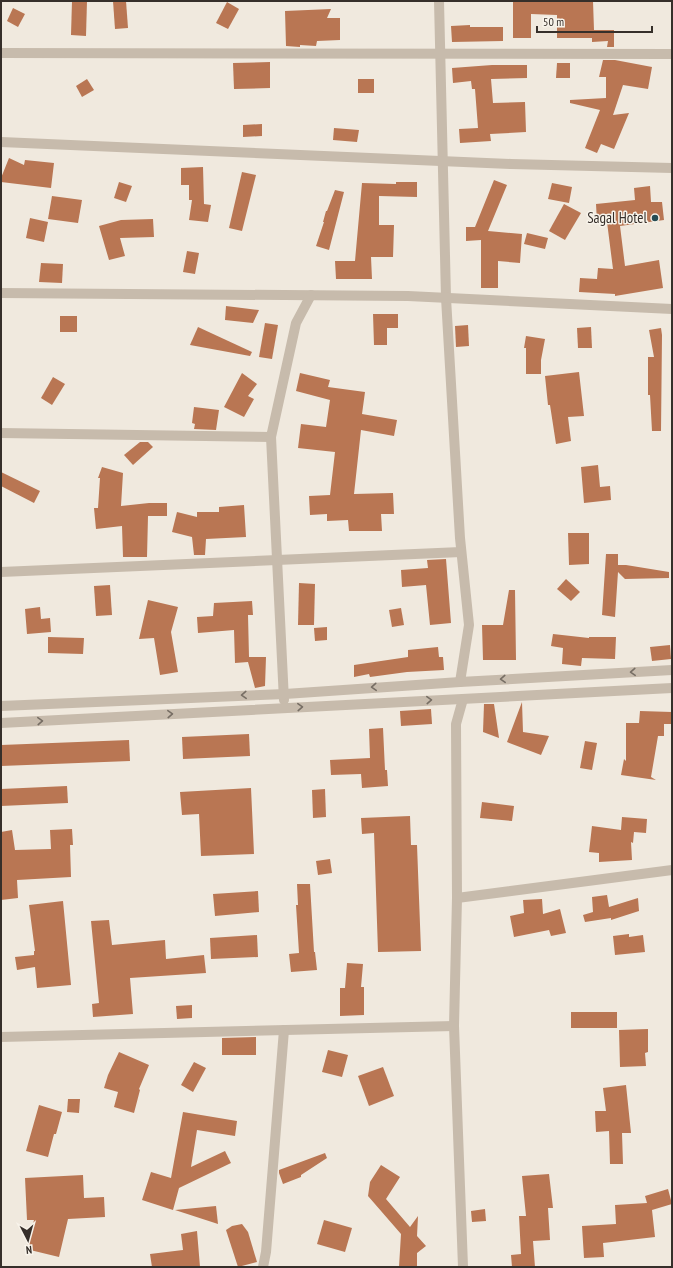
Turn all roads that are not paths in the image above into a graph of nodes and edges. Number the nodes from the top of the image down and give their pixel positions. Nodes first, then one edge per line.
1 (438, 1) edge
2 (1, 53) edge
3 (440, 53) junction
4 (672, 54) edge
5 (1, 142) edge
6 (442, 161) junction
7 (672, 168) edge
8 (1, 293) edge
9 (311, 295) junction
10 (446, 298) junction
11 (672, 309) edge
12 (1, 433) edge
13 (271, 437) junction
14 (461, 552) junction
15 (277, 560) junction
16 (1, 572) edge
17 (672, 670) edge
18 (460, 682) junction
19 (672, 688) edge
20 (285, 694) junction
21 (463, 699) junction
22 (1, 706) edge
23 (284, 708) junction
24 (1, 724) edge
25 (672, 870) edge
26 (457, 898) junction
27 (454, 1026) junction
28 (284, 1030) junction
29 (1, 1037) edge
30 (263, 1267) edge
31 (463, 1267) edge

1 - 3 street
2 - 3 street
3 - 4 street
3 - 6 street
5 - 6 street
6 - 7 street
6 - 10 street
8 - 9 street
9 - 10 street
9 - 13 street
10 - 11 street
10 - 14 street
12 - 13 street
13 - 15 street
14 - 15 street
14 - 18 street
15 - 16 street
15 - 20 street
17 -> 18 street
18 -> 20 street
19 - 21 street
20 -> 22 street
20 - 23 street
23 -> 21 street
21 - 26 street
24 -> 23 street
25 - 26 street
26 - 27 street
27 - 28 street
27 - 31 street
28 - 29 street
28 - 30 street

